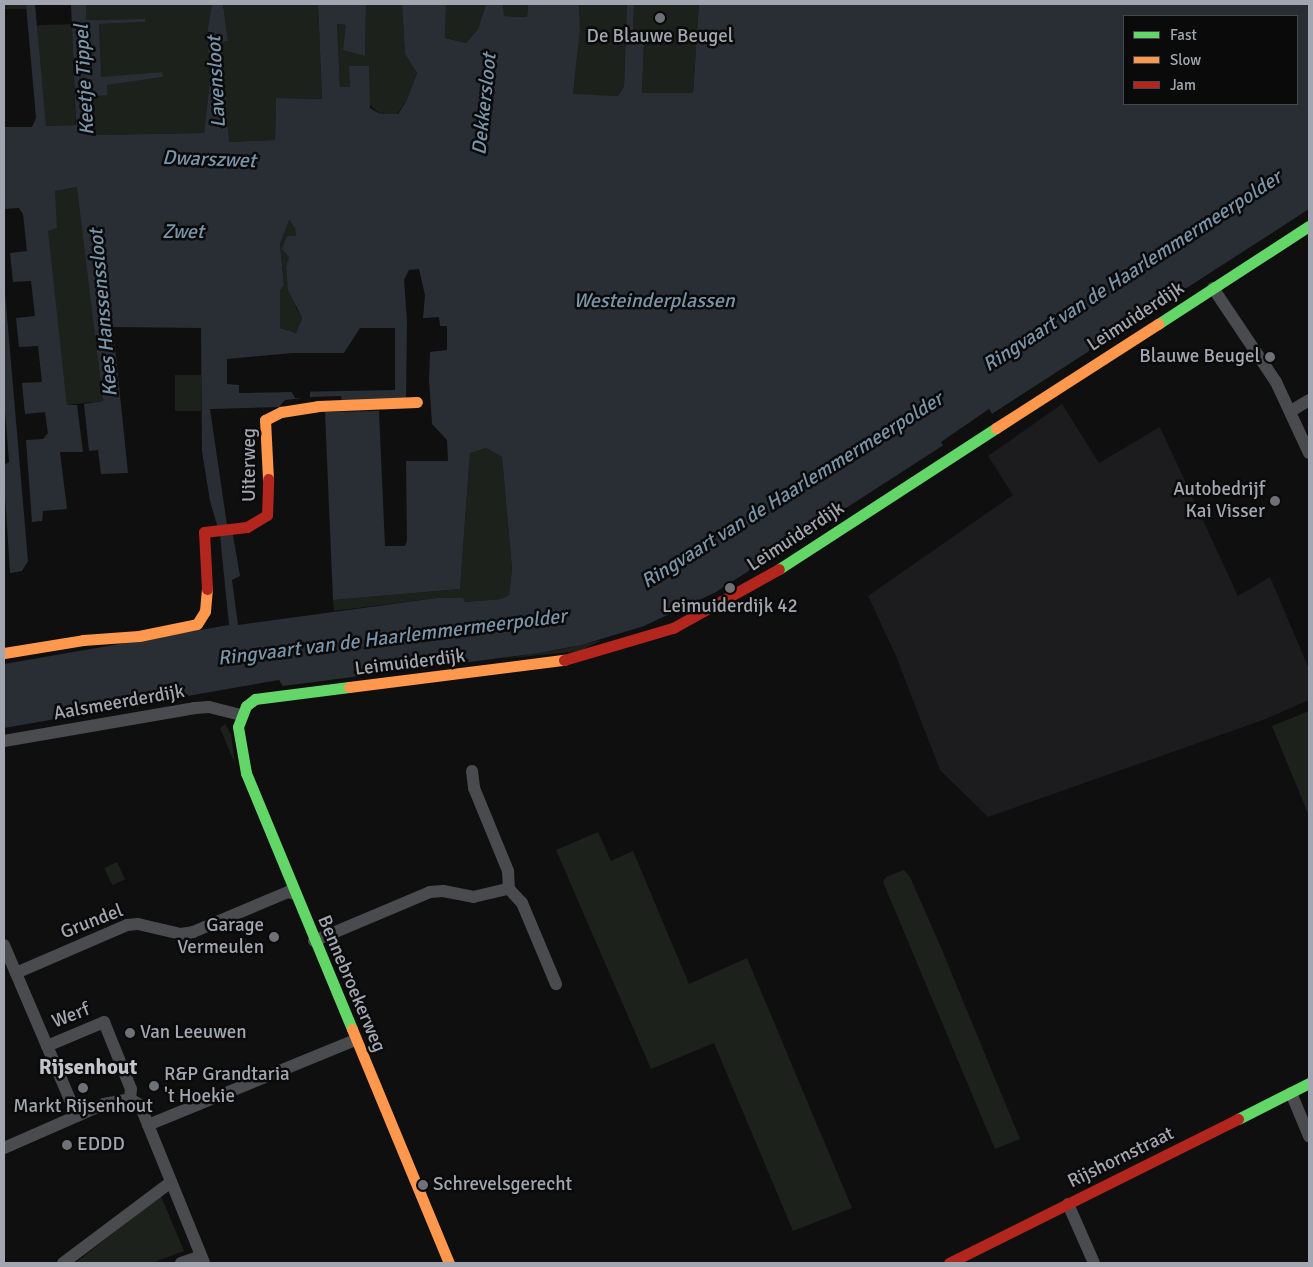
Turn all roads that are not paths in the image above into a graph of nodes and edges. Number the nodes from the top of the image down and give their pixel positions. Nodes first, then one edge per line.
1 (1309, 226) edge
2 (1213, 288) junction
3 (1309, 400) edge
4 (416, 402) dead end
5 (1292, 411) junction
6 (1309, 453) edge
7 (4, 653) edge
8 (241, 715) junction
9 (4, 741) edge
10 (472, 771) dead end
11 (509, 889) junction
12 (295, 894) junction
13 (314, 941) junction
14 (4, 945) edge
15 (16, 973) junction
16 (556, 984) dead end
17 (355, 1040) junction
18 (47, 1046) junction
19 (1309, 1083) edge
20 (1291, 1093) junction
21 (130, 1099) junction
22 (76, 1116) junction
23 (148, 1125) junction
24 (1309, 1136) edge
25 (4, 1148) edge
26 (171, 1182) junction
27 (1068, 1204) junction
28 (202, 1259) edge
29 (63, 1263) edge
30 (181, 1263) edge
31 (448, 1263) edge
32 (949, 1263) edge
33 (1094, 1263) edge

1 - 2 street, Leimuiderdijk
2 - 5 street
2 - 8 street, Leimuiderdijk
3 - 5 street
4 - 7 street, Uiterweg
5 - 6 street
8 - 9 street, Aalsmeerderdijk
8 - 12 street, Bennebroekerweg
10 - 11 street
11 - 13 street
11 - 16 street
12 - 13 street, Bennebroekerweg
12 - 15 street, Grundel
13 - 17 street, Bennebroekerweg
14 - 15 street
15 - 18 street
17 - 23 street
17 - 31 street, Bennebroekerweg
18 - 21 street, Werf
18 - 22 street, Werf
19 - 20 street, Rijshornstraat
20 - 24 street
20 - 27 street, Rijshornstraat
21 - 22 street
21 - 23 street
22 - 25 street
23 - 26 street
26 - 28 street
26 - 29 street
27 - 32 street, Rijshornstraat
27 - 33 street
28 - 30 street

